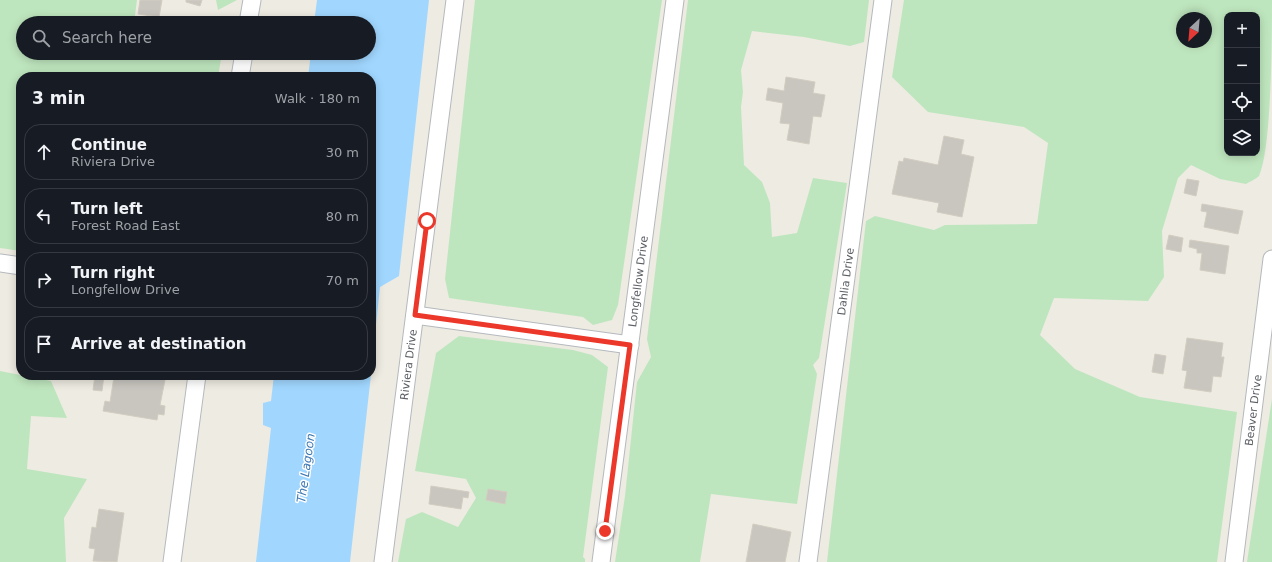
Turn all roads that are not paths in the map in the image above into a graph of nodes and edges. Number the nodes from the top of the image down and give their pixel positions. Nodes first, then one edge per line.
1 (252, 0) edge
2 (454, 0) edge
3 (675, 0) edge
4 (883, 0) edge
5 (249, 16) edge
6 (243, 60) edge
7 (241, 72) edge
8 (1272, 259) edge
9 (0, 263) edge
10 (16, 265) edge
11 (415, 315) junction
12 (630, 345) junction
13 (196, 380) edge
14 (172, 562) edge
15 (383, 562) edge
16 (601, 562) edge
17 (808, 562) edge
18 (1234, 562) edge

1 - 5 street
2 - 11 street, Riviera Drive
3 - 12 street, Longfellow Drive
4 - 17 street, Dahlia Drive
6 - 7 street
8 - 18 street, Beaver Drive
9 - 10 street
11 - 12 street
11 - 15 street, Riviera Drive
12 - 16 street, Longfellow Drive
13 - 14 street

